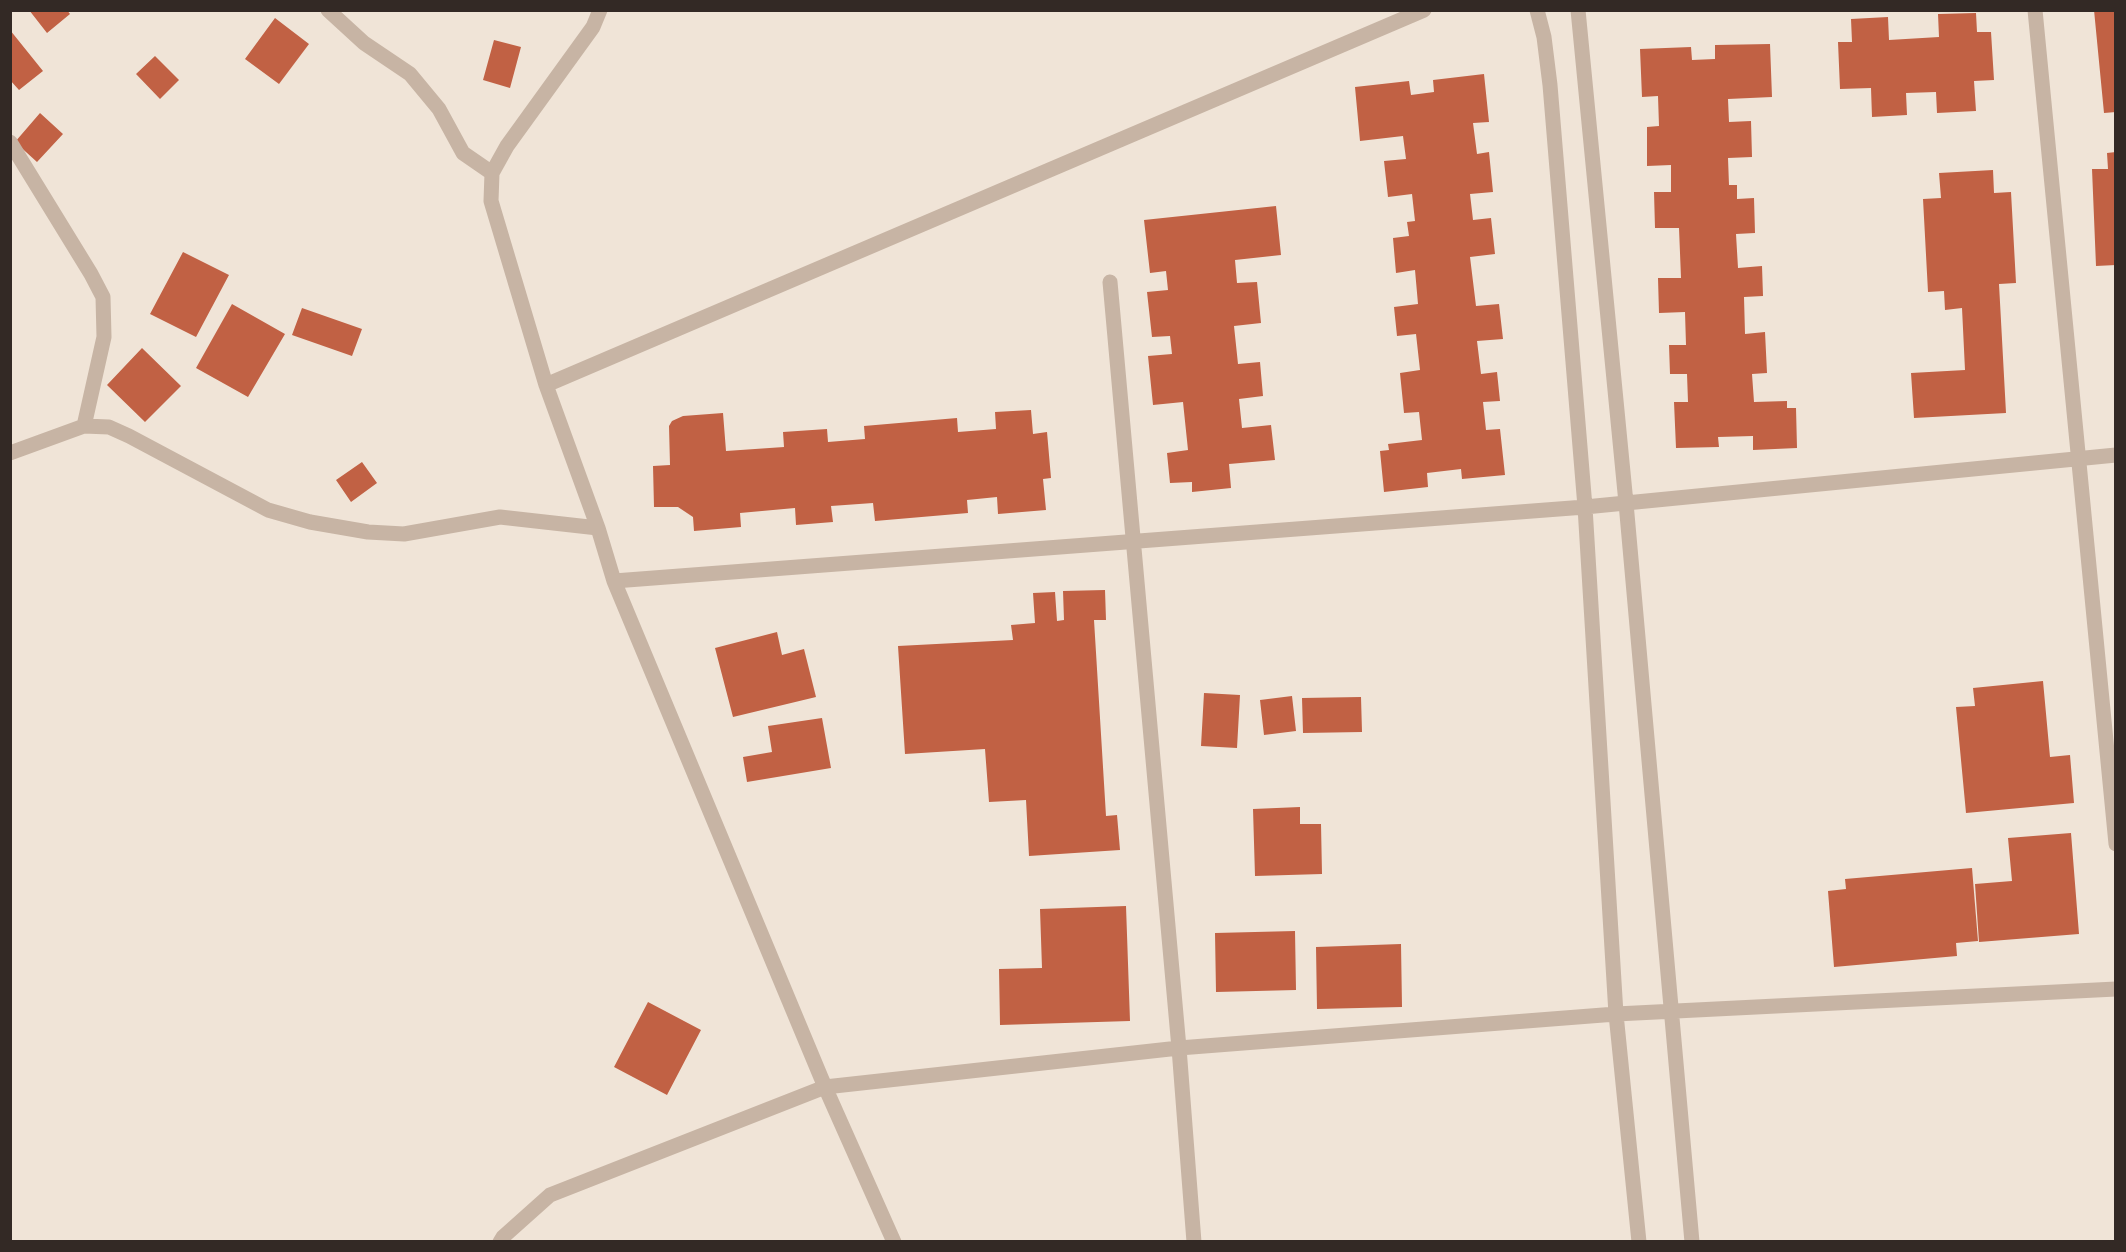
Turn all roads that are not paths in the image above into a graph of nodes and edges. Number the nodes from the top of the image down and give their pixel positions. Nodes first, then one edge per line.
1 (328, 10) edge
2 (600, 10) edge
3 (1424, 10) edge
4 (1537, 10) edge
5 (1578, 10) edge
6 (2035, 10) edge
7 (10, 142) edge
8 (492, 173) junction
9 (1110, 282) dead end
10 (546, 385) junction
11 (84, 426) junction
12 (10, 453) edge
13 (2115, 455) edge
14 (2077, 458) junction
15 (1626, 503) junction
16 (1585, 507) junction
17 (598, 528) junction
18 (1135, 543) junction
19 (614, 581) junction
20 (2115, 844) edge
21 (2115, 989) edge
22 (1673, 1011) junction
23 (1616, 1014) junction
24 (1179, 1048) junction
25 (825, 1087) junction
26 (500, 1242) edge
27 (894, 1242) edge
28 (1194, 1242) edge
29 (1639, 1242) edge
30 (1692, 1242) edge

1 - 8 street
2 - 8 street
3 - 10 street
4 - 16 street
5 - 15 street
6 - 14 street
7 - 11 street
8 - 10 street
9 - 18 street
10 - 17 street
11 - 12 street
11 - 17 street
13 - 14 street
14 - 15 street
14 - 20 street
15 - 16 street
15 - 22 street
16 - 18 street
16 - 23 street
17 - 19 street
18 - 19 street
18 - 24 street
19 - 25 street
21 - 22 street
22 - 23 street
22 - 30 street
23 - 24 street
23 - 29 street
24 - 25 street
24 - 28 street
25 - 26 street
25 - 27 street

